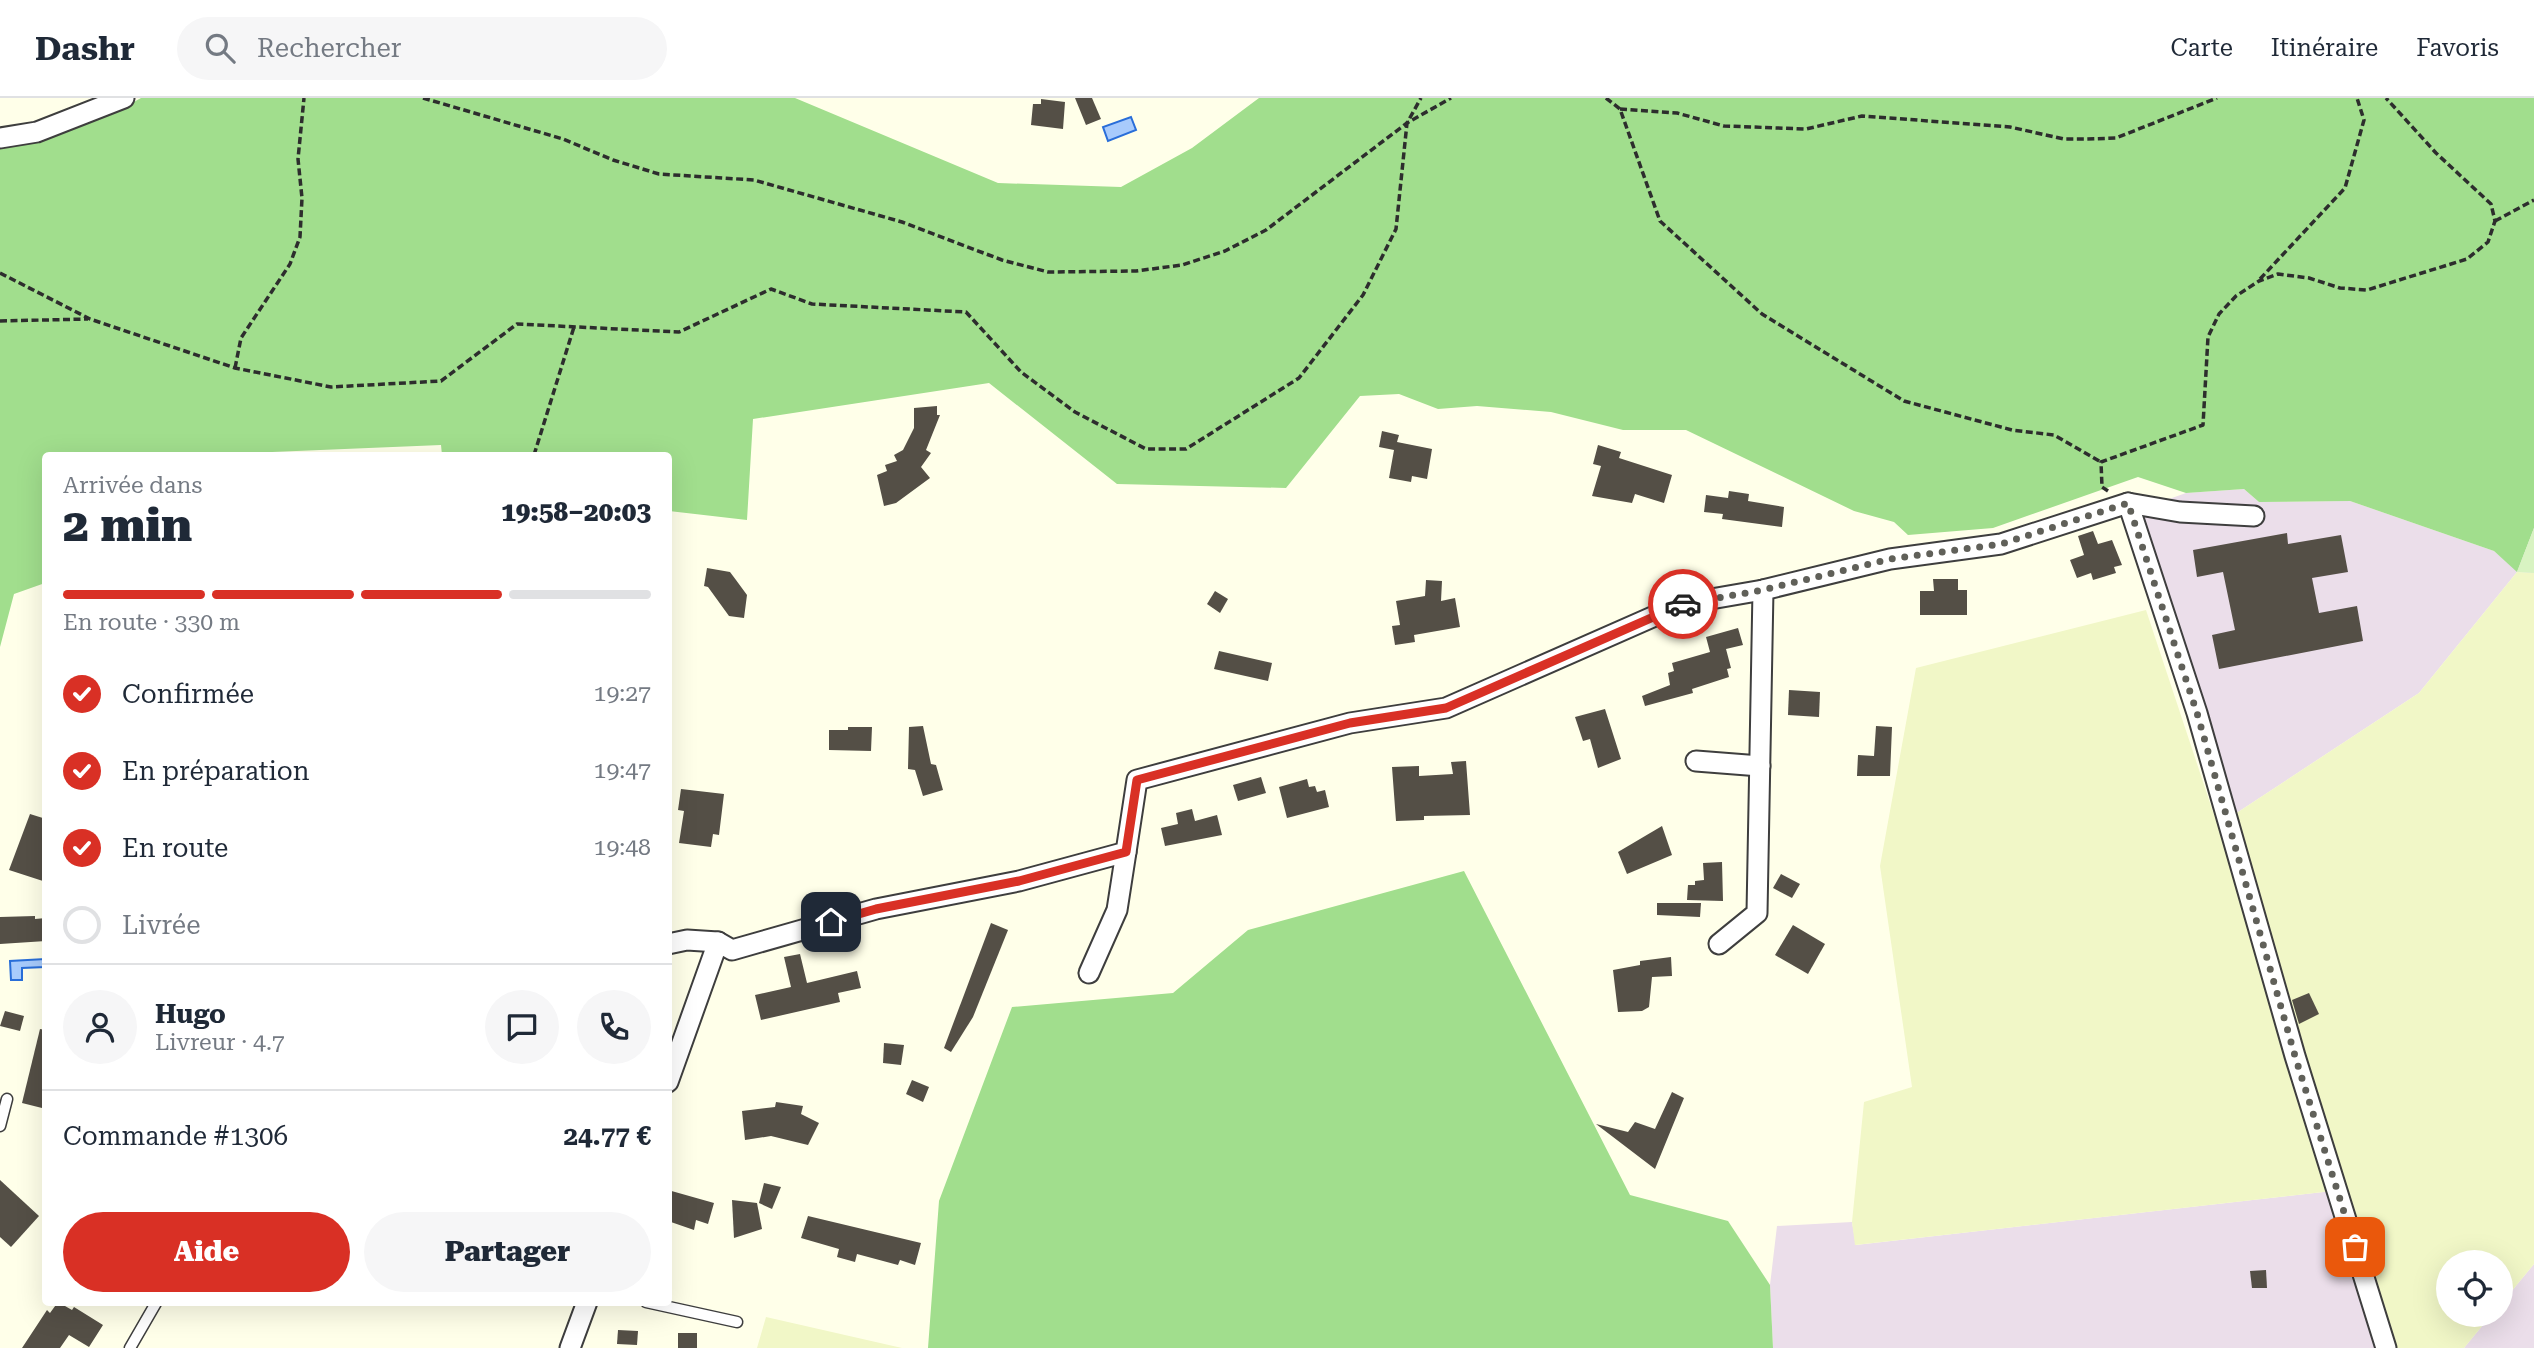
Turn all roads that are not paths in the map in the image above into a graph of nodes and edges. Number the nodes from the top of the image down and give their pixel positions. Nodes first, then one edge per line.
1 (124, 98) edge
2 (0, 138) edge
3 (2128, 503) junction
4 (2254, 516) dead end
5 (1763, 590) junction
6 (1696, 761) dead end
7 (1760, 766) junction
8 (1126, 852) junction
9 (719, 942) junction
10 (672, 943) edge
11 (1719, 944) dead end
12 (1089, 973) dead end
13 (672, 1072) edge
14 (7, 1099) dead end
15 (0, 1126) edge
16 (154, 1306) edge
17 (586, 1306) edge
18 (664, 1306) edge
19 (737, 1322) dead end
20 (130, 1348) edge
21 (570, 1348) edge
22 (2386, 1348) edge

1 - 2 street
3 - 4 street
3 - 5 street
3 - 22 street
5 - 7 street
5 - 8 street
6 - 7 street
7 - 11 street
8 - 9 street
8 - 12 street
9 - 10 street
9 - 13 street
14 - 15 lane
16 - 20 lane
17 - 21 street
18 - 19 lane

